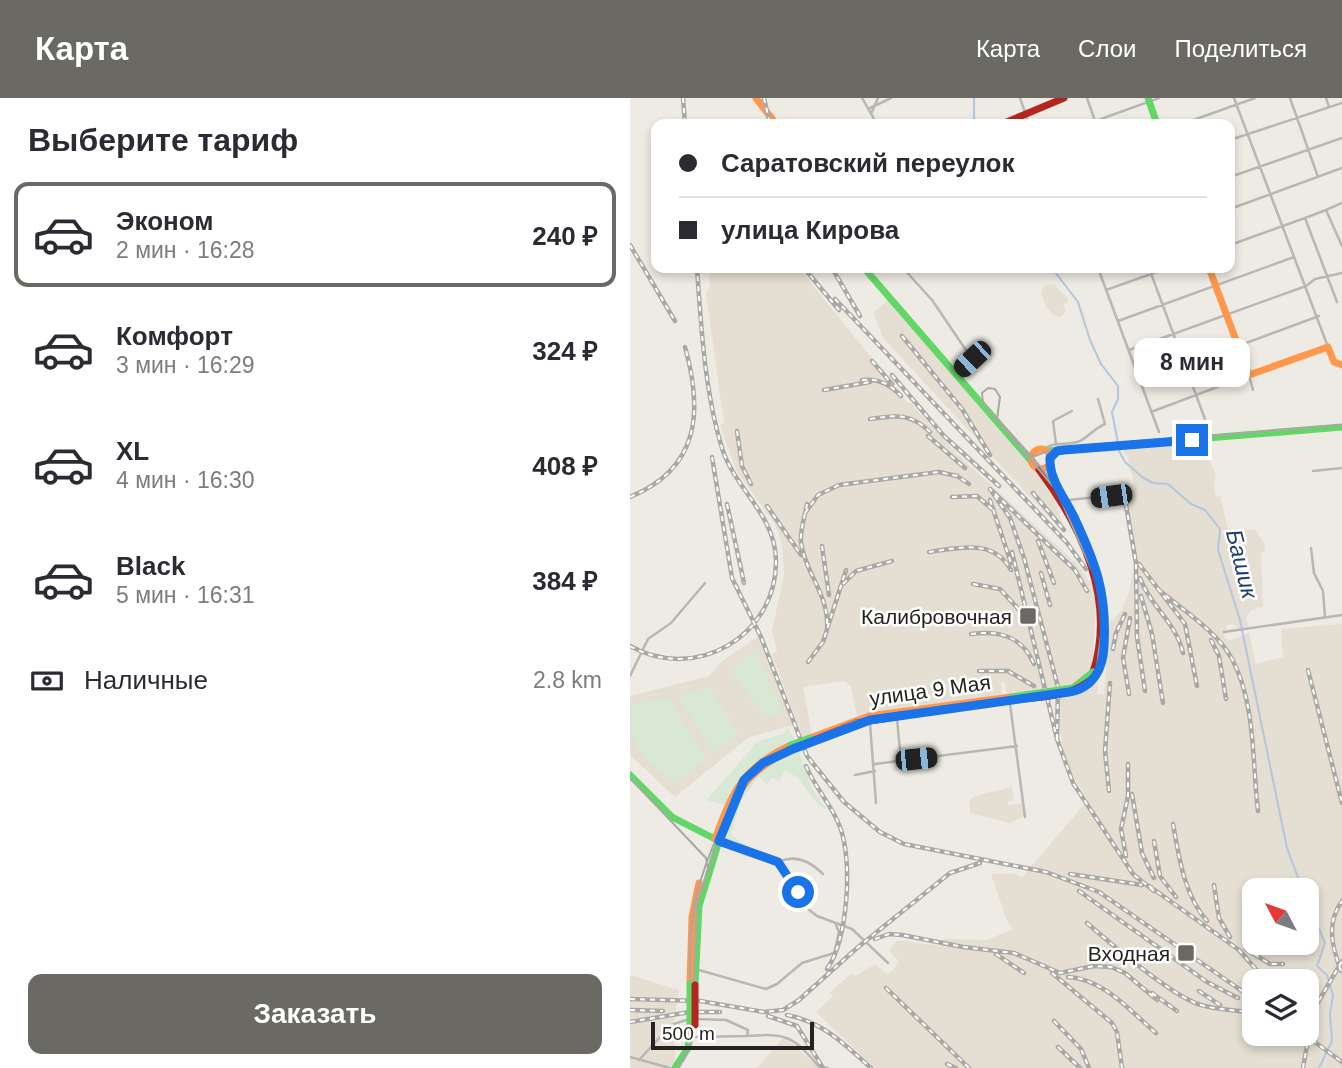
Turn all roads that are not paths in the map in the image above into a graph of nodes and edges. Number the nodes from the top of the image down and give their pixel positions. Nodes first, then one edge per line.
1 (756, 98) edge
2 (862, 98) edge
3 (878, 98) edge
4 (891, 98) edge
5 (1020, 98) edge
6 (1064, 98) edge
7 (1087, 98) edge
8 (1159, 98) edge
9 (1234, 98) edge
10 (1255, 98) edge
11 (1290, 98) edge
12 (1326, 98) edge
13 (1148, 100) edge
14 (1342, 103) edge
15 (1237, 104) junction
16 (875, 106) junction
17 (1329, 107) junction
18 (868, 109) junction
19 (1025, 113) junction
20 (871, 114) junction
21 (772, 119) edge
22 (874, 119) edge
23 (1012, 119) edge
24 (1027, 119) edge
25 (1095, 119) edge
26 (1105, 119) edge
27 (1155, 119) edge
28 (1196, 119) edge
29 (1297, 119) junction
30 (1247, 134) junction
31 (1235, 138) edge
32 (1342, 138) edge
33 (1308, 149) junction
34 (1259, 167) junction
35 (1342, 168) edge
36 (1235, 175) edge
37 (1318, 177) junction
38 (1270, 195) junction
39 (1342, 203) edge
40 (1235, 207) edge
41 (1326, 210) junction
42 (1305, 218) junction
43 (1281, 226) junction
44 (1340, 238) edge
45 (1235, 243) edge
46 (1342, 246) edge
47 (1294, 257) junction
48 (1342, 272) edge
49 (870, 273) edge
50 (908, 273) edge
51 (1100, 273) edge
52 (1211, 273) edge
53 (1152, 274) joint
54 (1327, 278) junction
55 (1215, 286) junction
56 (1306, 286) junction
57 (1106, 289) junction
58 (1337, 302) dead end
59 (1162, 305) junction
60 (1226, 314) junction
61 (1318, 316) junction
62 (1118, 321) junction
63 (1173, 334) junction
64 (1238, 346) junction
65 (1328, 347) junction
66 (1129, 351) junction
67 (1339, 365) edge
68 (1185, 366) junction
69 (955, 374) junction
70 (1250, 375) junction
71 (1142, 382) junction
72 (1253, 390) dead end
73 (1196, 395) junction
74 (1098, 399) dead end
75 (1072, 411) dead end
76 (1152, 412) junction
77 (1342, 427) edge
78 (1209, 429) dead end
79 (1159, 432) dead end
80 (1057, 447) junction
81 (1020, 448) junction
82 (1046, 454) junction
83 (1032, 461) junction
84 (1342, 468) edge
85 (1039, 470) junction
86 (1313, 471) dead end
87 (1128, 494) dead end
88 (1064, 501) junction
89 (1311, 548) dead end
90 (705, 583) dead end
91 (1342, 615) edge
92 (1325, 617) junction
93 (1224, 632) dead end
94 (630, 676) edge
95 (1011, 700) junction
96 (896, 714) junction
97 (870, 720) junction
98 (811, 740) junction
99 (1017, 746) junction
100 (901, 761) junction
101 (875, 764) junction
102 (875, 771) junction
103 (630, 775) edge
104 (855, 775) dead end
105 (876, 803) dead end
106 (1025, 817) dead end
107 (717, 840) junction
108 (778, 862) junction
109 (823, 874) dead end
110 (836, 924) junction
111 (888, 963) dead end
112 (696, 970) junction
113 (692, 984) junction
114 (693, 1025) junction
115 (747, 1036) junction
116 (694, 1037) junction
117 (630, 1057) edge
118 (639, 1059) junction
119 (662, 1066) edge
120 (670, 1068) edge
121 (675, 1068) edge
122 (682, 1068) edge
123 (828, 1068) edge

1 - 21 main road
2 - 18 street
3 - 16 street
4 - 16 street
5 - 19 street
6 - 19 main road
7 - 25 street
8 - 13 street
9 - 15 street
10 - 15 street
11 - 29 street
12 - 17 street
13 - 26 street
13 - 27 main road
14 - 17 street
15 - 28 street
15 - 30 street
16 - 18 street
16 - 20 street
17 - 29 street
18 - 20 street
19 - 23 main road
19 - 24 street
20 - 22 street
29 - 30 street
29 - 33 street
30 - 31 street
30 - 34 street
32 - 33 street
33 - 34 street
33 - 37 street
34 - 36 street
34 - 38 street
35 - 37 street
37 - 38 street
38 - 40 street
38 - 43 street
39 - 41 street
41 - 42 street
41 - 44 street
42 - 43 street
42 - 54 street
43 - 45 street
43 - 47 street
44 - 46 street
47 - 55 street
47 - 56 street
48 - 54 street
49 - 69 main road, улица 9 Мая
50 - 69 street
51 - 57 street
52 - 55 main road
53 - 57 street
53 - 59 street
54 - 56 street
54 - 58 street
55 - 59 street
55 - 60 main road
56 - 60 street
56 - 61 street
57 - 62 street
59 - 62 street
59 - 63 street
60 - 63 street
60 - 64 main road
61 - 64 street
61 - 65 street
62 - 66 street
63 - 66 street
63 - 68 street
64 - 68 street
64 - 70 main road
65 - 67 main road
65 - 70 main road
66 - 71 street
68 - 71 street
68 - 73 street
69 - 81 main road, улица 9 Мая
70 - 72 street
70 - 73 street
71 - 76 street
73 - 76 street
73 - 78 street
74 - 80 street
75 - 80 street
76 - 79 street
77 - 80 main road
80 - 82 main road
81 - 82 main road
81 - 83 main road, улица 9 Мая
82 - 83 main road
82 - 85 main road
82 - 88 main road, улица 9 Мая
83 - 85 main road, улица 9 Мая
84 - 86 street
85 - 88 main road, улица 9 Мая
87 - 88 street
88 - 95 main road, улица 9 Мая, bridge
89 - 92 street
90 - 94 street
91 - 92 street
92 - 93 street
95 - 96 main road, улица 9 Мая
95 - 99 street
96 - 97 main road, улица 9 Мая
96 - 98 main road, улица 9 Мая
96 - 100 street
97 - 98 main road, улица 9 Мая
97 - 101 street
98 - 107 main road, улица 9 Мая, bridge
99 - 100 street
99 - 106 street
100 - 101 street
101 - 102 street
102 - 104 street
102 - 105 street
103 - 107 main road
107 - 108 street
107 - 112 main road, улица 9 Мая
107 - 113 main road, улица 9 Мая
108 - 109 street
108 - 110 street
110 - 111 street
110 - 112 street
112 - 113 main road, улица 9 Мая
113 - 114 main road, улица 9 Мая, bridge
114 - 116 main road, улица 9 Мая
114 - 121 main road, улица 9 Мая
115 - 116 street
115 - 118 street
115 - 123 street
116 - 122 main road, улица 9 Мая
117 - 118 street
118 - 119 street
119 - 120 street

